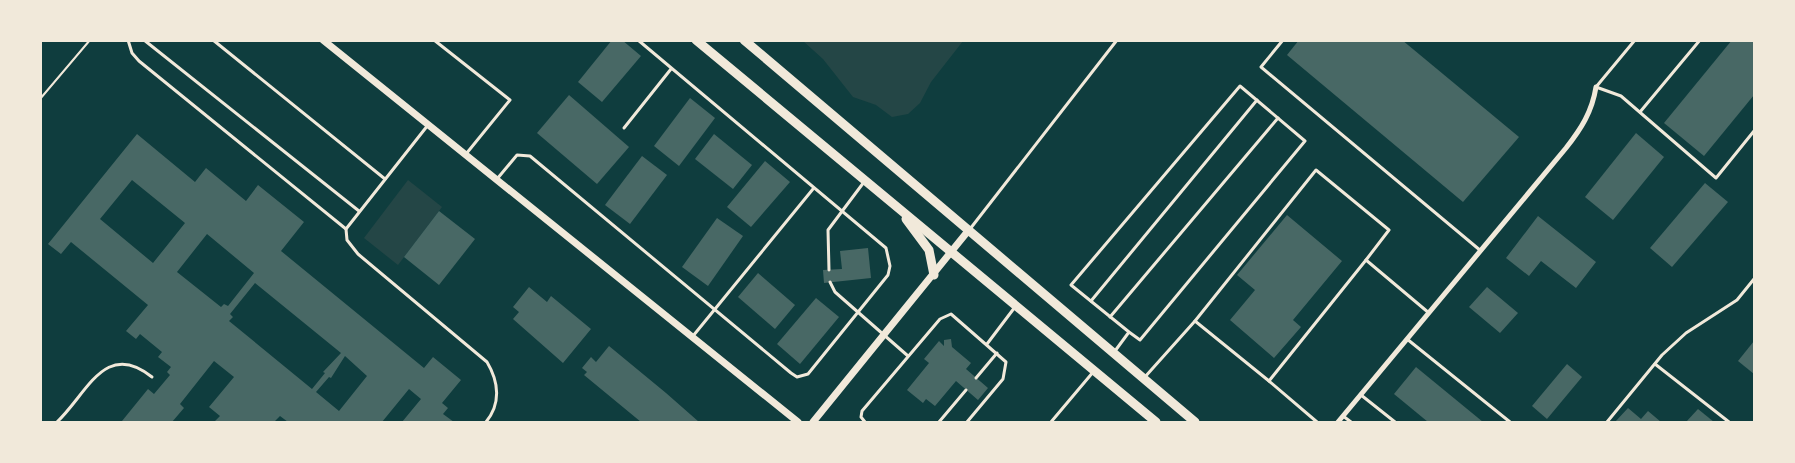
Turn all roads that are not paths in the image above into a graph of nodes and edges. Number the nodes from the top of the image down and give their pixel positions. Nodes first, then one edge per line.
1 (128, 40) edge
2 (144, 40) edge
3 (213, 40) edge
4 (323, 40) edge
5 (434, 40) edge
6 (638, 40) edge
7 (696, 40) edge
8 (744, 40) edge
9 (1117, 40) edge
10 (1283, 40) edge
11 (1635, 40) edge
12 (1700, 40) edge
13 (671, 69) junction
14 (1596, 87) junction
15 (1257, 100) junction
16 (1640, 112) junction
17 (1278, 118) junction
18 (428, 125) junction
19 (624, 128) dead end
20 (1755, 131) edge
21 (465, 155) junction
22 (385, 179) junction
23 (496, 180) junction
24 (866, 180) junction
25 (813, 189) junction
26 (895, 205) junction
27 (360, 211) junction
28 (840, 212) junction
29 (346, 229) junction
30 (969, 231) junction
31 (1481, 251) junction
32 (952, 252) junction
33 (1366, 260) junction
34 (829, 270) dead end
35 (934, 275) junction
36 (1755, 279) edge
37 (830, 282) dead end
38 (1091, 301) junction
39 (1016, 306) junction
40 (715, 309) junction
41 (857, 312) junction
42 (1429, 313) junction
43 (1110, 316) junction
44 (1195, 321) junction
45 (1129, 332) junction
46 (885, 336) junction
47 (692, 338) junction
48 (1407, 339) junction
49 (987, 344) junction
50 (997, 353) junction
51 (1113, 353) junction
52 (908, 356) junction
53 (1655, 364) junction
54 (1095, 371) junction
55 (152, 377) dead end
56 (976, 378) dead end
57 (1144, 378) junction
58 (1269, 381) junction
59 (966, 390) dead end
60 (1361, 395) junction
61 (1343, 416) junction
62 (57, 423) edge
63 (486, 423) edge
64 (798, 423) edge
65 (813, 423) edge
66 (865, 423) edge
67 (939, 423) edge
68 (967, 423) edge
69 (1051, 423) edge
70 (1156, 423) edge
71 (1195, 423) edge
72 (1317, 423) edge
73 (1338, 423) edge
74 (1351, 423) edge
75 (1395, 423) edge
76 (1510, 423) edge
77 (1606, 423) edge
78 (1729, 423) edge

1 - 29 lane
2 - 27 lane
3 - 22 lane
4 - 18 street
5 - 21 lane
6 - 13 lane
7 - 24 highway
8 - 30 highway
9 - 30 lane
10 - 31 lane
11 - 14 lane
12 - 16 lane
13 - 19 lane
13 - 25 lane
14 - 16 lane
14 - 31 street
15 - 17 lane
15 - 38 lane
15 - 38 lane
16 - 20 lane
17 - 43 lane
17 - 45 lane
18 - 21 street
18 - 22 lane
21 - 23 street
22 - 27 lane
23 - 40 lane
23 - 47 street
24 - 26 highway
24 - 28 lane
25 - 28 lane
25 - 40 lane
26 - 32 highway
26 - 35 highway
27 - 29 lane
28 - 34 lane
28 - 41 lane
29 - 63 lane
30 - 32 street
30 - 51 highway
31 - 42 street
32 - 35 street
32 - 39 highway
33 - 42 lane
33 - 44 lane
33 - 58 lane
35 - 46 street
36 - 53 lane
37 - 41 lane
38 - 43 lane
39 - 49 lane
39 - 54 highway
40 - 41 lane
40 - 47 lane
41 - 46 lane
42 - 48 street
43 - 45 lane
44 - 57 lane
44 - 58 lane
45 - 51 lane
46 - 52 lane
46 - 65 street
47 - 64 street
48 - 60 street
48 - 76 lane
49 - 50 lane
49 - 52 lane
50 - 56 lane
50 - 68 lane
51 - 57 highway
52 - 66 lane
53 - 77 lane
53 - 78 lane
54 - 69 lane
54 - 70 highway
55 - 62 lane
57 - 71 highway
58 - 72 lane
59 - 67 lane
60 - 61 street
60 - 75 lane
61 - 73 street
61 - 74 lane

